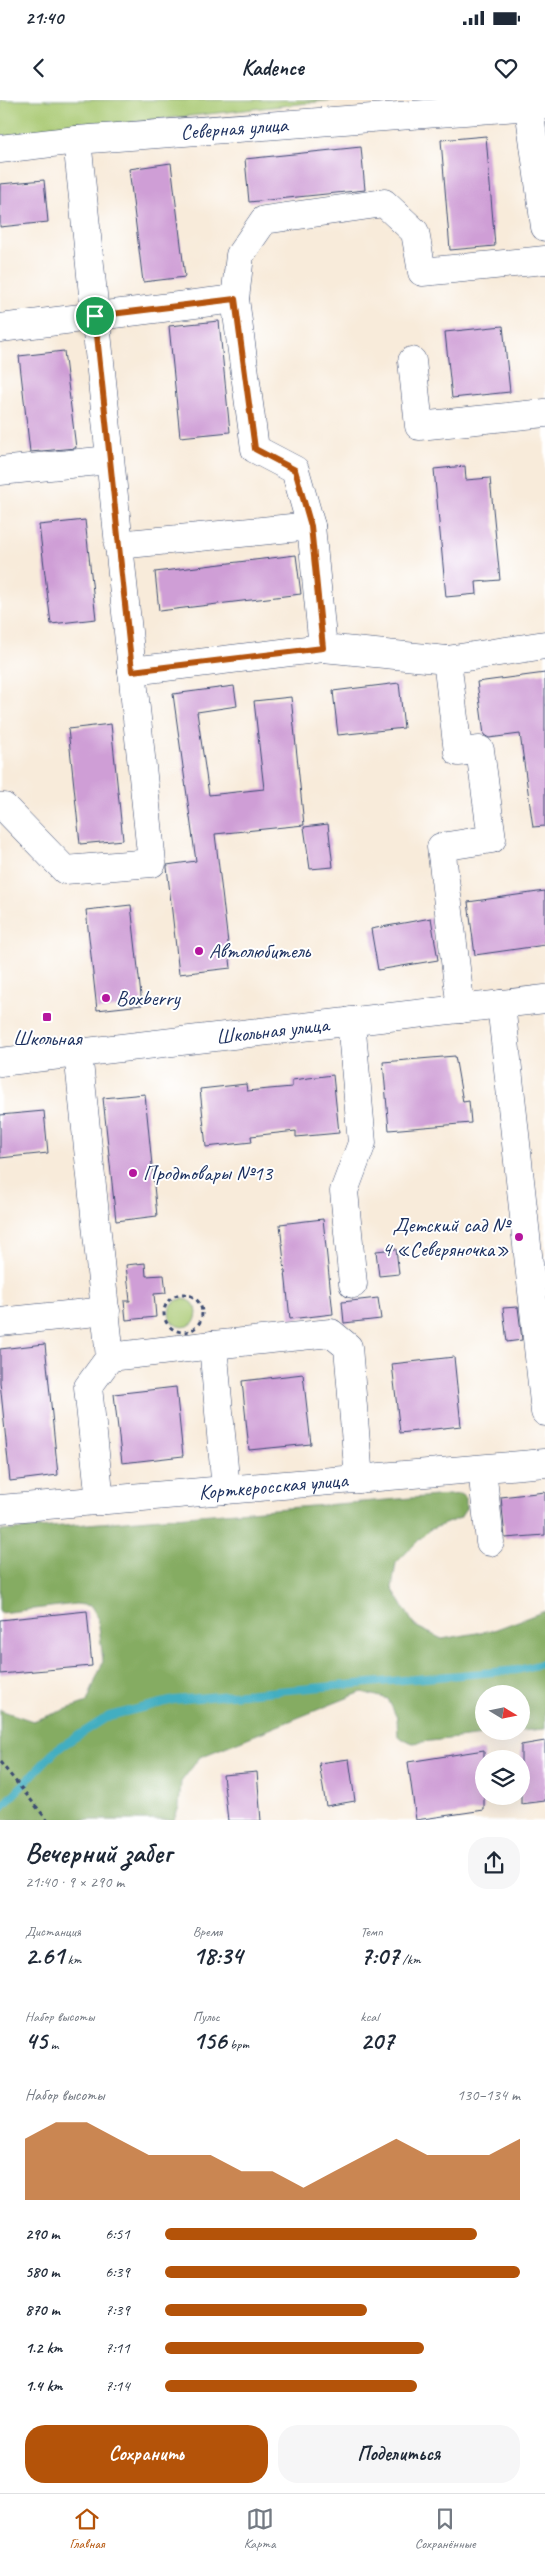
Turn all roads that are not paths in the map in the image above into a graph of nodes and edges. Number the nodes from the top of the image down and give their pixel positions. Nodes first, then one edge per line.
1 (534, 104) edge
2 (77, 140) junction
3 (0, 149) edge
4 (545, 227) edge
5 (545, 260) edge
6 (235, 299) junction
7 (95, 316) junction
8 (0, 328) edge
9 (412, 361) dead end
10 (545, 413) edge
11 (109, 460) junction
12 (0, 471) edge
13 (311, 526) junction
14 (118, 545) junction
15 (545, 645) edge
16 (323, 648) junction
17 (447, 660) junction
18 (132, 671) junction
19 (0, 807) edge
20 (545, 999) edge
21 (501, 1004) junction
22 (461, 1009) junction
23 (351, 1022) junction
24 (78, 1053) junction
25 (0, 1062) edge
26 (353, 1284) dead end
27 (106, 1311) junction
28 (0, 1322) edge
29 (213, 1346) junction
30 (110, 1357) junction
31 (545, 1412) edge
32 (545, 1464) edge
33 (482, 1469) junction
34 (359, 1479) junction
35 (226, 1490) junction
36 (100, 1501) junction
37 (0, 1509) edge
38 (490, 1542) dead end

1 - 2 main road, Северная улица
1 - 4 main road
2 - 3 main road, Северная улица
2 - 7 main road
5 - 6 main road
6 - 7 main road
6 - 13 main road
7 - 8 main road
7 - 11 main road
9 - 10 main road
11 - 12 main road
11 - 14 main road
13 - 14 main road
13 - 16 main road
14 - 18 main road
15 - 17 main road
16 - 17 main road
16 - 18 main road
17 - 22 main road
18 - 19 main road
20 - 21 main road, Школьная улица
21 - 22 main road, Школьная улица
21 - 31 main road
22 - 23 main road, Школьная улица
23 - 24 main road, Школьная улица
23 - 26 main road
24 - 25 main road, Школьная улица
24 - 27 main road
27 - 28 main road
27 - 30 main road
29 - 30 main road
29 - 34 main road
29 - 35 main road
30 - 36 main road
32 - 33 main road, Корткеросская улица
33 - 34 main road, Корткеросская улица
33 - 38 main road
34 - 35 main road, Корткеросская улица
35 - 36 main road, Корткеросская улица
36 - 37 main road, Корткеросская улица

